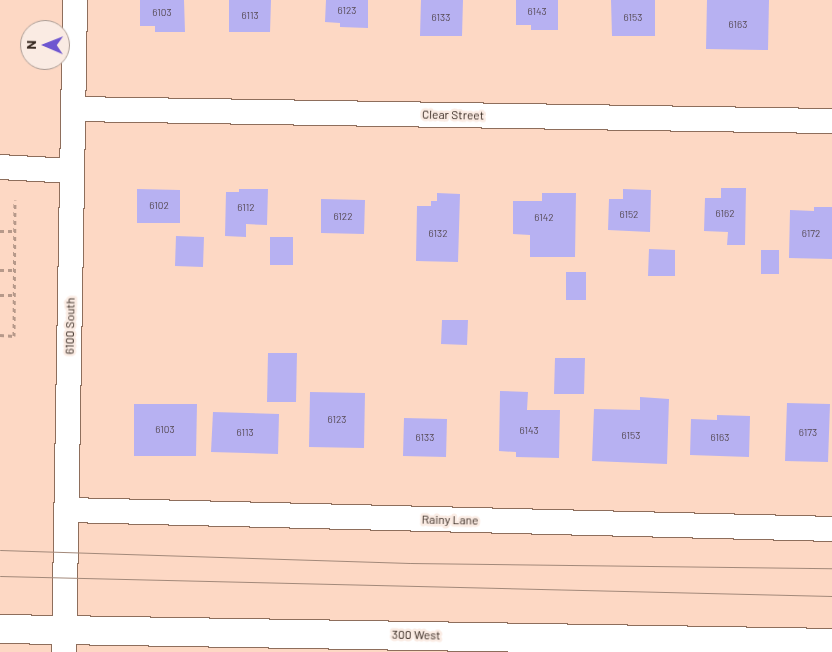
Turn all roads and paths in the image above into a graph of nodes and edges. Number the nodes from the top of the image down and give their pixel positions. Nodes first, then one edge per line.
1 (75, 0) edge
2 (74, 109) junction
3 (832, 121) edge
4 (0, 167) edge
5 (72, 171) junction
6 (15, 200) dead end
7 (0, 231) edge
8 (15, 231) junction
9 (0, 270) edge
10 (14, 270) junction
11 (0, 295) edge
12 (14, 295) junction
13 (0, 335) edge
14 (68, 510) junction
15 (832, 528) edge
16 (0, 629) edge
17 (65, 642) edge
18 (832, 643) edge
19 (649, 645) edge

1 - 2 street, 6100 South
2 - 3 street, Clear Street
2 - 5 street, 6100 South
4 - 5 street
5 - 14 street, 6100 South
6 - 8 path
7 - 8 path
8 - 10 path
9 - 10 path
10 - 12 path
11 - 12 path
12 - 13 path
14 - 15 street, Rainy Lane
14 - 17 street, 6100 South
16 - 17 street, 300 West
17 - 19 street, 300 West
18 - 19 street, 300 West

